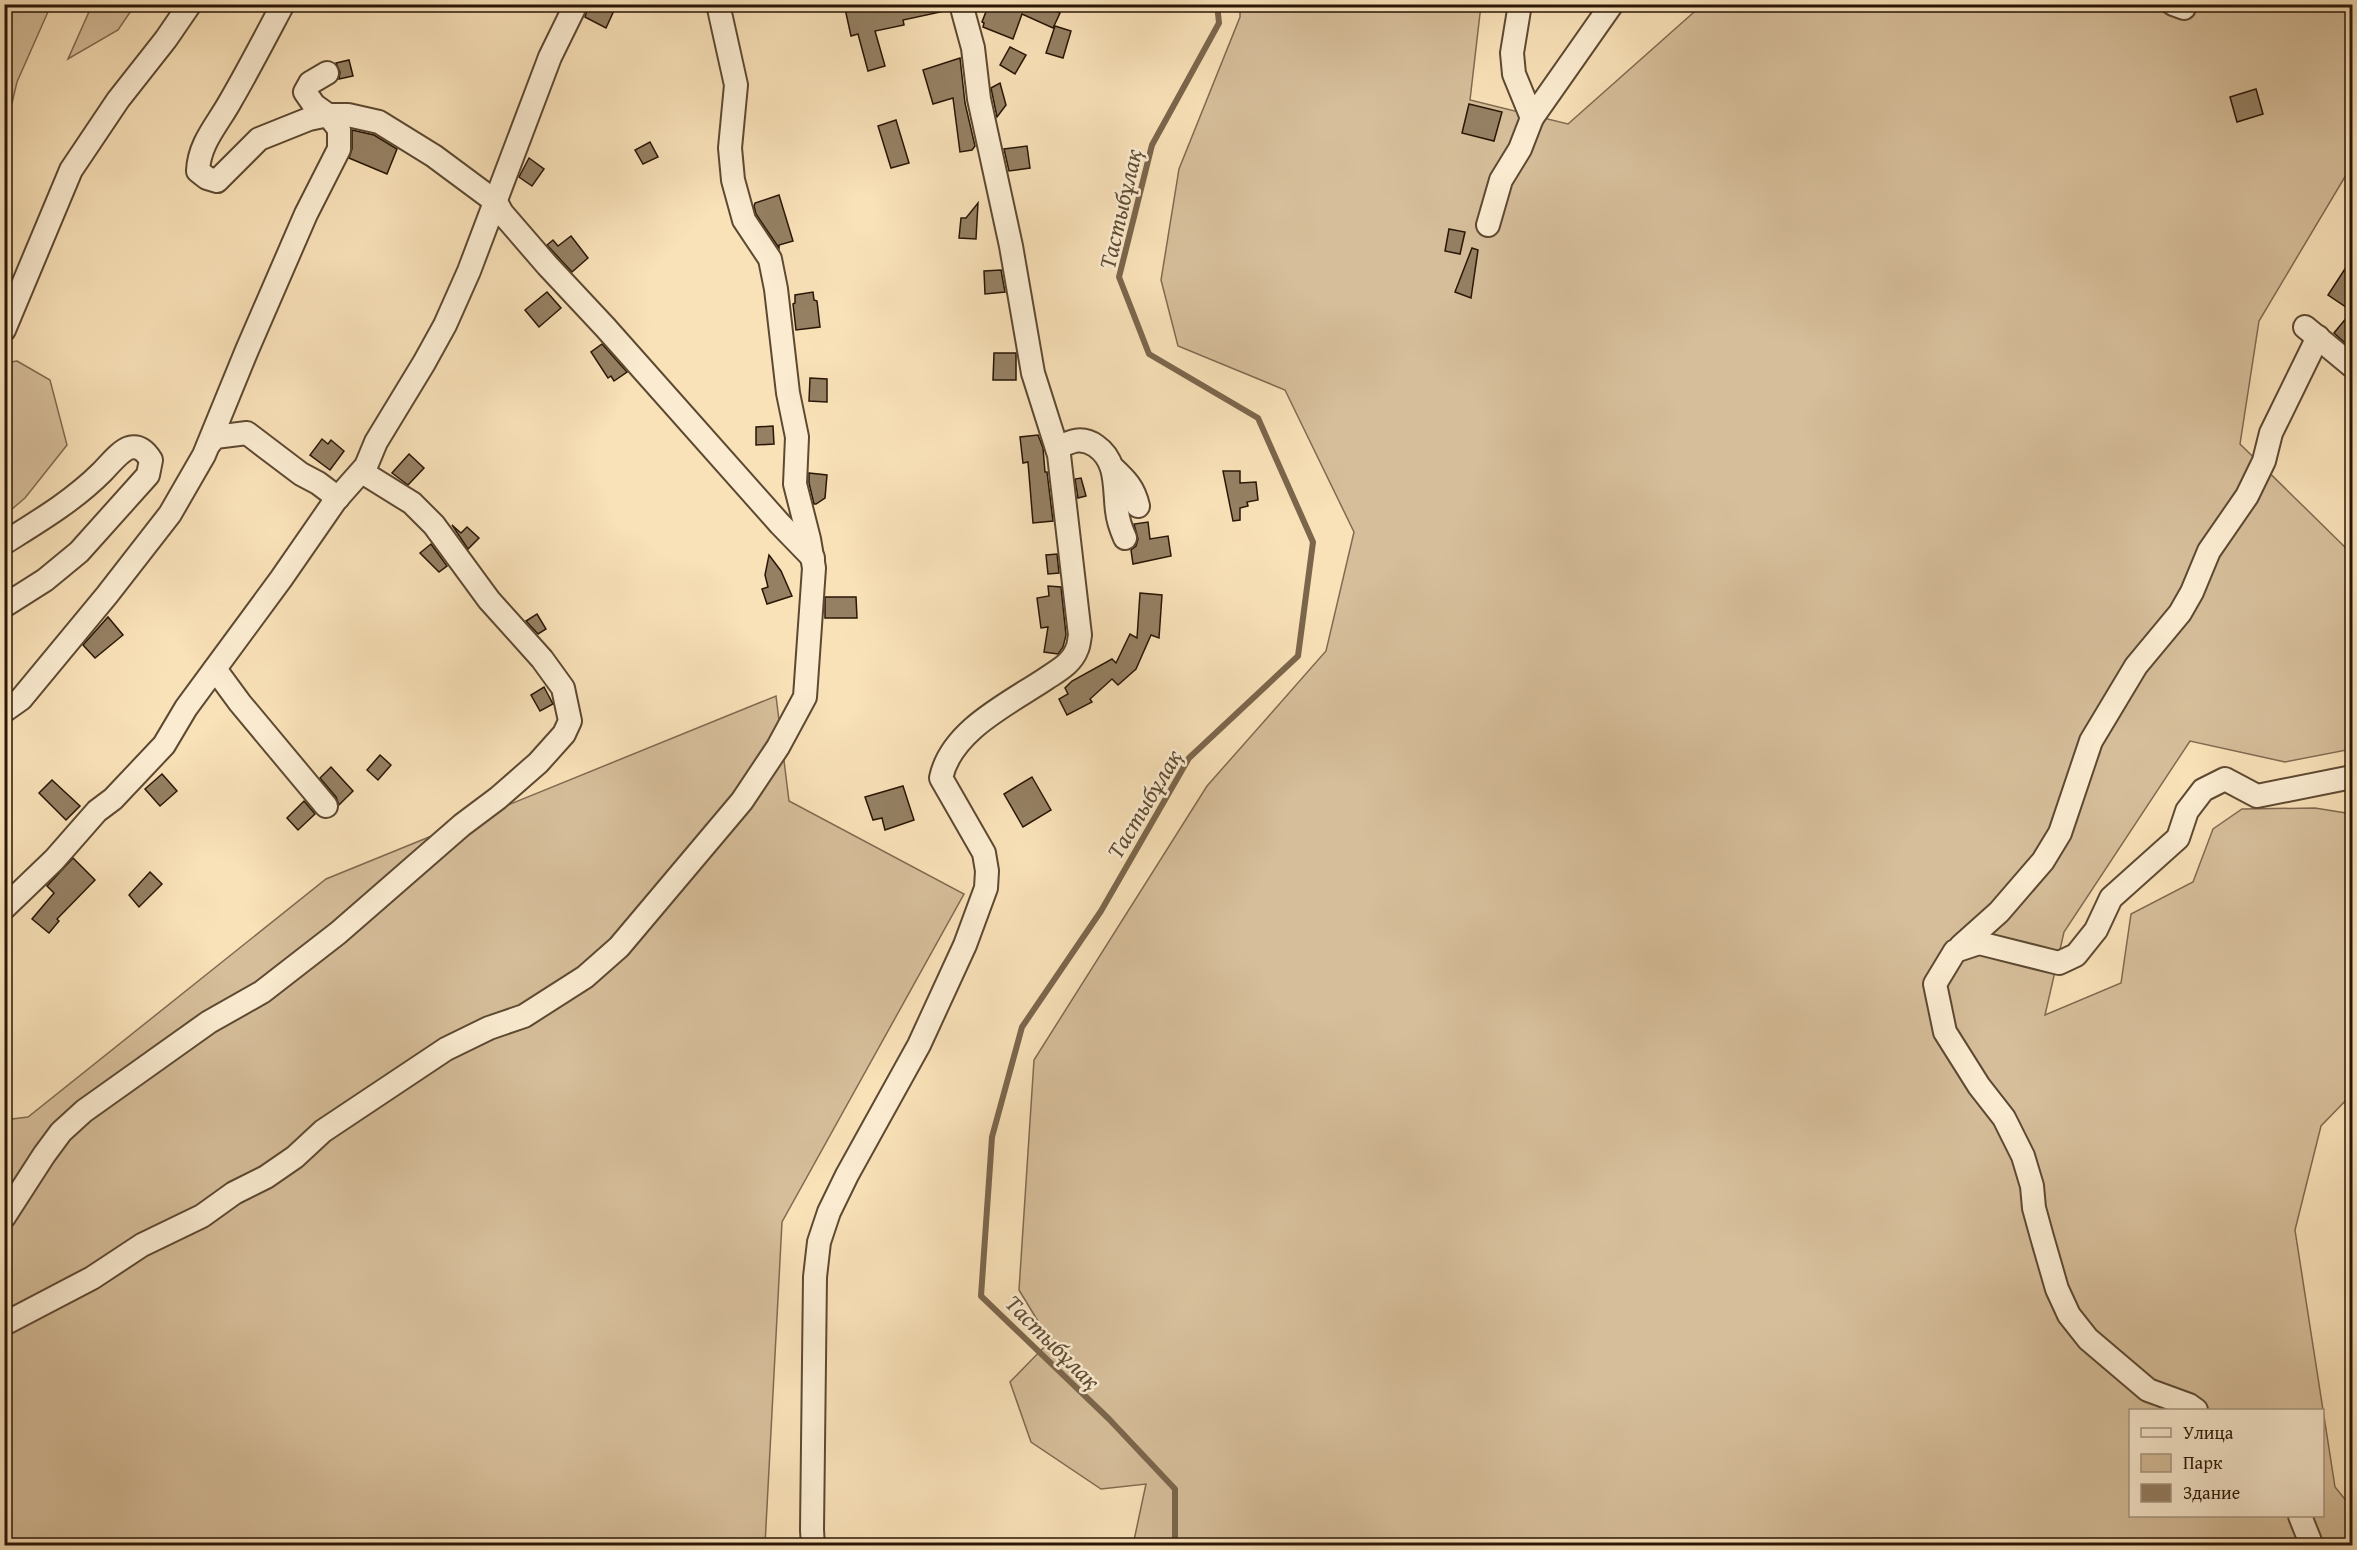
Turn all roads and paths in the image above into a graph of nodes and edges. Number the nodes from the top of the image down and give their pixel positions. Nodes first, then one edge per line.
1 (190, 4) edge
2 (283, 4) edge
3 (576, 4) edge
4 (718, 4) edge
5 (962, 4) edge
6 (1520, 4) edge
7 (1612, 4) edge
8 (327, 73) dead end
9 (328, 115) junction
10 (1532, 118) junction
11 (496, 202) junction
12 (1488, 225) dead end
13 (4, 330) edge
14 (2352, 366) edge
15 (233, 385) junction
16 (247, 433) junction
17 (209, 444) junction
18 (1057, 448) junction
19 (1112, 467) junction
20 (362, 472) junction
21 (338, 498) junction
22 (1138, 506) dead end
23 (1125, 538) dead end
24 (4, 543) edge
25 (813, 558) junction
26 (4, 606) edge
27 (215, 669) junction
28 (4, 711) edge
29 (2352, 777) edge
30 (326, 806) dead end
31 (4, 908) edge
32 (1955, 951) junction
33 (4, 1217) edge
34 (4, 1324) edge
35 (2195, 1409) edge
36 (2301, 1517) edge
37 (813, 1545) edge
38 (2312, 1545) edge

1 - 13 street
2 - 9 street
3 - 11 street
4 - 25 street
5 - 18 street
6 - 10 street
7 - 10 street
8 - 9 street
9 - 11 street
9 - 15 street
10 - 12 street
11 - 20 street
11 - 25 street
14 - 32 street
15 - 16 street
15 - 17 street
16 - 17 street
16 - 21 street
17 - 28 street
18 - 19 street
18 - 37 street
19 - 22 street
19 - 23 street
20 - 21 street
20 - 33 street
21 - 27 street
24 - 26 street
25 - 34 street
27 - 30 street
27 - 31 street
29 - 32 street
32 - 35 street
36 - 38 street

